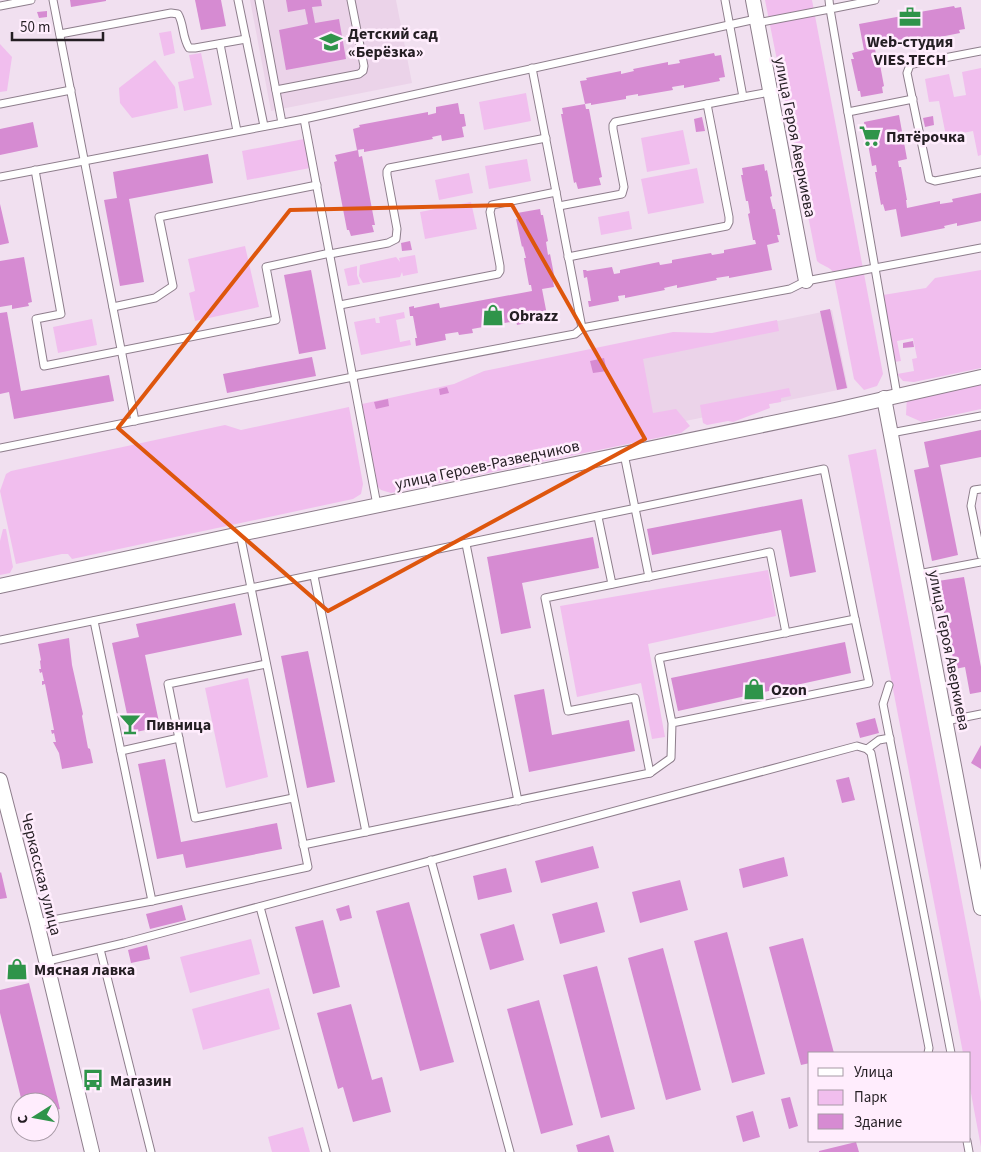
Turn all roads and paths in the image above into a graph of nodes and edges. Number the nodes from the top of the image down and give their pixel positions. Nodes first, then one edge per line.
1 (31, 0) edge
2 (53, 0) edge
3 (238, 0) edge
4 (259, 0) edge
5 (351, 0) edge
6 (725, 0) edge
7 (753, 0) edge
8 (829, 0) edge
9 (875, 0) edge
10 (0, 6) edge
11 (830, 9) junction
12 (757, 21) junction
13 (729, 24) junction
14 (60, 34) junction
15 (246, 39) junction
16 (220, 44) junction
17 (981, 51) edge
18 (532, 68) junction
19 (71, 90) junction
20 (276, 90) junction
21 (770, 92) junction
22 (743, 97) junction
23 (913, 99) junction
24 (0, 104) edge
25 (708, 104) junction
26 (848, 112) junction
27 (304, 118) junction
28 (282, 123) junction
29 (264, 126) junction
30 (237, 132) junction
31 (546, 138) junction
32 (84, 161) junction
33 (36, 170) junction
34 (981, 172) edge
35 (0, 177) edge
36 (317, 185) junction
37 (556, 192) junction
38 (559, 206) junction
39 (981, 248) edge
40 (330, 253) junction
41 (568, 257) junction
42 (875, 268) junction
43 (806, 281) junction
44 (340, 305) junction
45 (113, 307) junction
46 (582, 328) junction
47 (122, 351) junction
48 (353, 376) junction
49 (981, 377) edge
50 (890, 397) junction
51 (981, 416) edge
52 (135, 421) junction
53 (891, 433) junction
54 (0, 448) edge
55 (624, 454) junction
56 (981, 489) edge
57 (377, 505) junction
58 (636, 509) junction
59 (598, 517) junction
60 (240, 534) junction
61 (466, 544) junction
62 (981, 555) edge
63 (981, 562) edge
64 (918, 574) junction
65 (314, 576) junction
66 (649, 577) junction
67 (612, 584) junction
68 (0, 586) edge
69 (250, 589) junction
70 (855, 619) junction
71 (94, 621) junction
72 (786, 633) junction
73 (0, 640) edge
74 (266, 664) junction
75 (889, 685) dead end
76 (980, 715) edge
77 (946, 722) junction
78 (672, 723) junction
79 (179, 738) junction
80 (890, 738) junction
81 (867, 749) junction
82 (121, 751) junction
83 (650, 773) junction
84 (0, 780) edge
85 (293, 798) junction
86 (518, 801) junction
87 (366, 832) junction
88 (303, 845) junction
89 (431, 860) junction
90 (152, 901) junction
91 (260, 907) junction
92 (981, 908) edge
93 (37, 923) junction
94 (100, 949) junction
95 (52, 960) dead end
96 (928, 1052) edge
97 (951, 1052) edge
98 (92, 1152) edge
99 (151, 1152) edge
100 (326, 1152) edge
101 (510, 1152) edge

1 - 10 lane
2 - 14 lane
3 - 15 lane
4 - 20 lane
5 - 20 lane
6 - 13 lane
7 - 12 street, улица Героя Аверкиева
8 - 11 lane
9 - 11 lane
11 - 12 lane
11 - 26 lane
12 - 13 lane
12 - 21 street, улица Героя Аверкиева
13 - 18 lane
13 - 22 lane
14 - 16 lane
14 - 19 lane
15 - 16 lane
15 - 29 lane
16 - 30 lane
17 - 23 lane
18 - 27 lane
18 - 31 lane
19 - 24 lane
19 - 32 lane
20 - 28 lane
21 - 22 lane
21 - 43 street, улица Героя Аверкиева
22 - 25 lane
23 - 26 lane
23 - 34 lane
25 - 38 lane
25 - 41 lane
26 - 42 lane
27 - 28 lane
27 - 36 lane
28 - 29 lane
29 - 30 lane
30 - 32 lane
31 - 37 lane
31 - 40 lane
32 - 33 lane
32 - 45 lane
33 - 35 lane
33 - 47 lane
36 - 40 lane
36 - 45 lane
37 - 38 lane
37 - 44 lane
38 - 41 lane
39 - 42 lane
40 - 44 lane
40 - 47 lane
41 - 46 lane
42 - 43 lane
42 - 50 lane
43 - 46 lane
44 - 48 lane
45 - 47 lane
46 - 48 lane
47 - 52 lane
48 - 52 lane
48 - 57 lane
49 - 50 street, улица Героев-Разведчиков
50 - 53 street, улица Героя Аверкиева
50 - 55 street, улица Героев-Разведчиков
51 - 53 lane
52 - 54 lane
53 - 64 street, улица Героя Аверкиева
55 - 57 street, улица Героев-Разведчиков
55 - 58 lane
56 - 62 lane
57 - 60 street, улица Героев-Разведчиков
58 - 59 lane
58 - 66 lane
58 - 70 lane
59 - 61 lane
59 - 67 lane
60 - 68 street, улица Героев-Разведчиков
60 - 69 lane
61 - 65 lane
61 - 86 lane
63 - 64 lane
64 - 77 street, улица Героя Аверкиева
65 - 69 lane
65 - 87 lane
66 - 67 lane
66 - 72 lane
67 - 83 lane
69 - 71 lane
69 - 74 lane
70 - 72 lane
70 - 78 lane
71 - 73 lane
71 - 82 lane
72 - 78 lane
74 - 79 lane
74 - 85 lane
75 - 80 lane
76 - 77 lane
77 - 92 street, улица Героя Аверкиева
78 - 83 lane
79 - 82 lane
79 - 85 lane
80 - 81 lane
80 - 97 lane
81 - 89 lane
81 - 96 lane
82 - 90 lane
83 - 86 lane
84 - 93 street, Черкасская улица
85 - 88 lane
86 - 87 lane
87 - 88 lane
88 - 90 lane
89 - 91 lane
89 - 101 lane
90 - 93 lane
91 - 94 lane
91 - 100 lane
93 - 98 street, Черкасская улица
94 - 95 lane
94 - 99 lane

